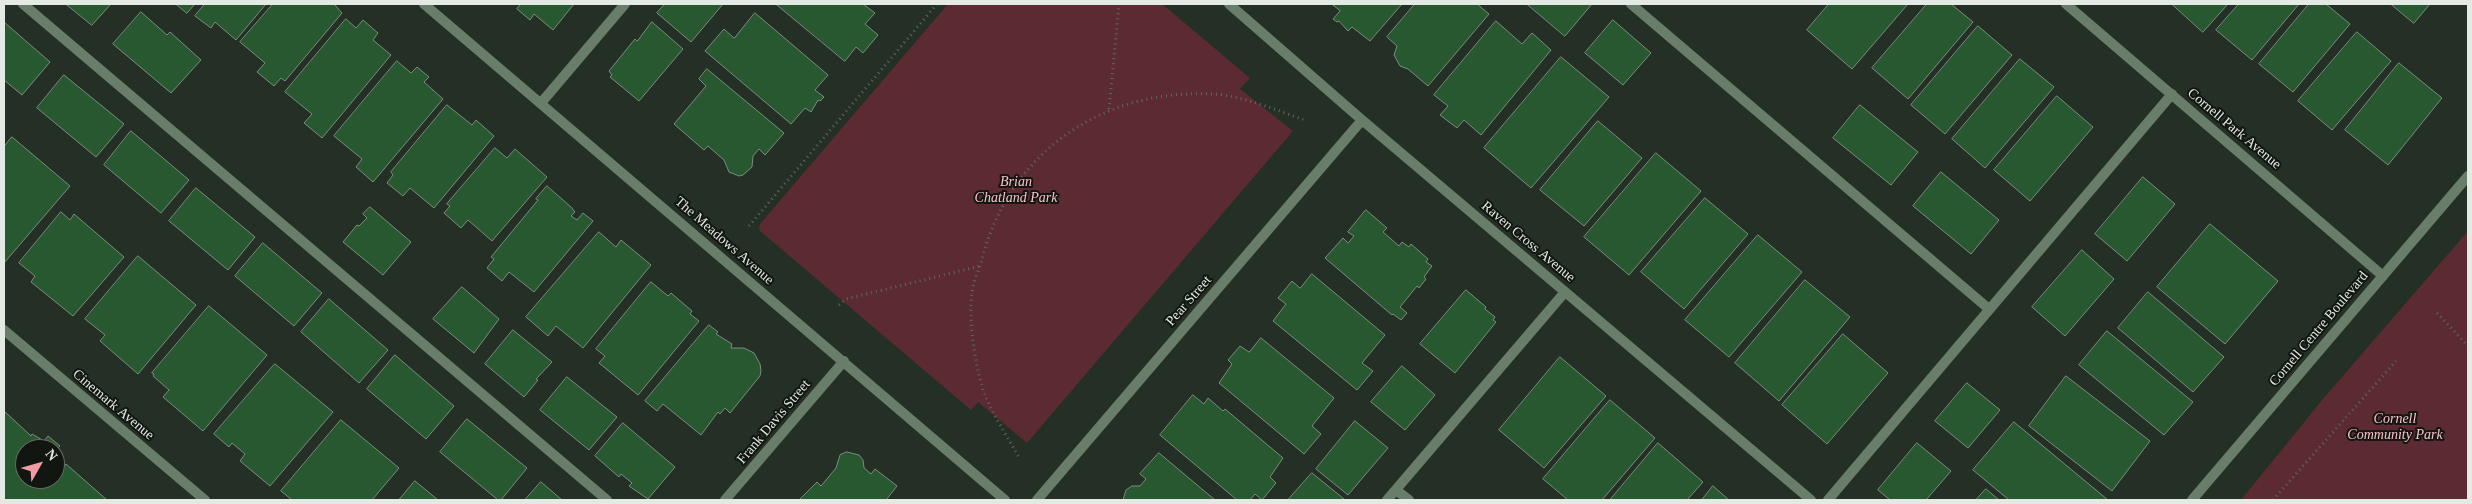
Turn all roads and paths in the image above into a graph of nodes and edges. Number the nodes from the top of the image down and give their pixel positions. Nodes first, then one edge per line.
1 (23, 4) edge
2 (424, 4) edge
3 (625, 4) edge
4 (938, 4) edge
5 (1119, 4) edge
6 (1229, 4) edge
7 (1631, 4) edge
8 (2066, 4) edge
9 (2172, 94) junction
10 (541, 103) junction
11 (1109, 109) junction
12 (1305, 120) dead end
13 (1362, 120) junction
14 (2468, 176) edge
15 (749, 226) dead end
16 (980, 266) junction
17 (2383, 276) junction
18 (1565, 292) junction
19 (839, 305) dead end
20 (1989, 309) junction
21 (2436, 314) dead end
22 (4, 330) edge
23 (2468, 346) edge
24 (844, 361) junction
25 (2396, 361) dead end
26 (1018, 456) dead end
27 (1396, 490) junction
28 (205, 500) edge
29 (607, 500) edge
30 (725, 500) edge
31 (1005, 500) edge
32 (1037, 500) edge
33 (1387, 500) edge
34 (1408, 500) edge
35 (1811, 500) edge
36 (1828, 500) edge
37 (2192, 500) edge
38 (2273, 500) edge

1 - 29 street
2 - 10 street, The Meadows Avenue
3 - 10 street
4 - 15 path
5 - 11 path
6 - 13 street, Raven Cross Avenue
7 - 20 street
8 - 9 street, Cornell Park Avenue
9 - 17 street, Cornell Park Avenue
9 - 20 street
10 - 24 street, The Meadows Avenue
11 - 12 path
11 - 16 path
13 - 18 street, Raven Cross Avenue
13 - 32 street, Pear Street
14 - 17 street, Cornell Centre Boulevard
16 - 19 path
16 - 26 path
17 - 37 street, Cornell Centre Boulevard
18 - 27 street
18 - 35 street, Raven Cross Avenue
20 - 36 street
21 - 23 path
22 - 28 street, Cinemark Avenue
24 - 30 street, Frank Davis Street
24 - 31 street, The Meadows Avenue
25 - 38 path
27 - 33 street
27 - 34 street

